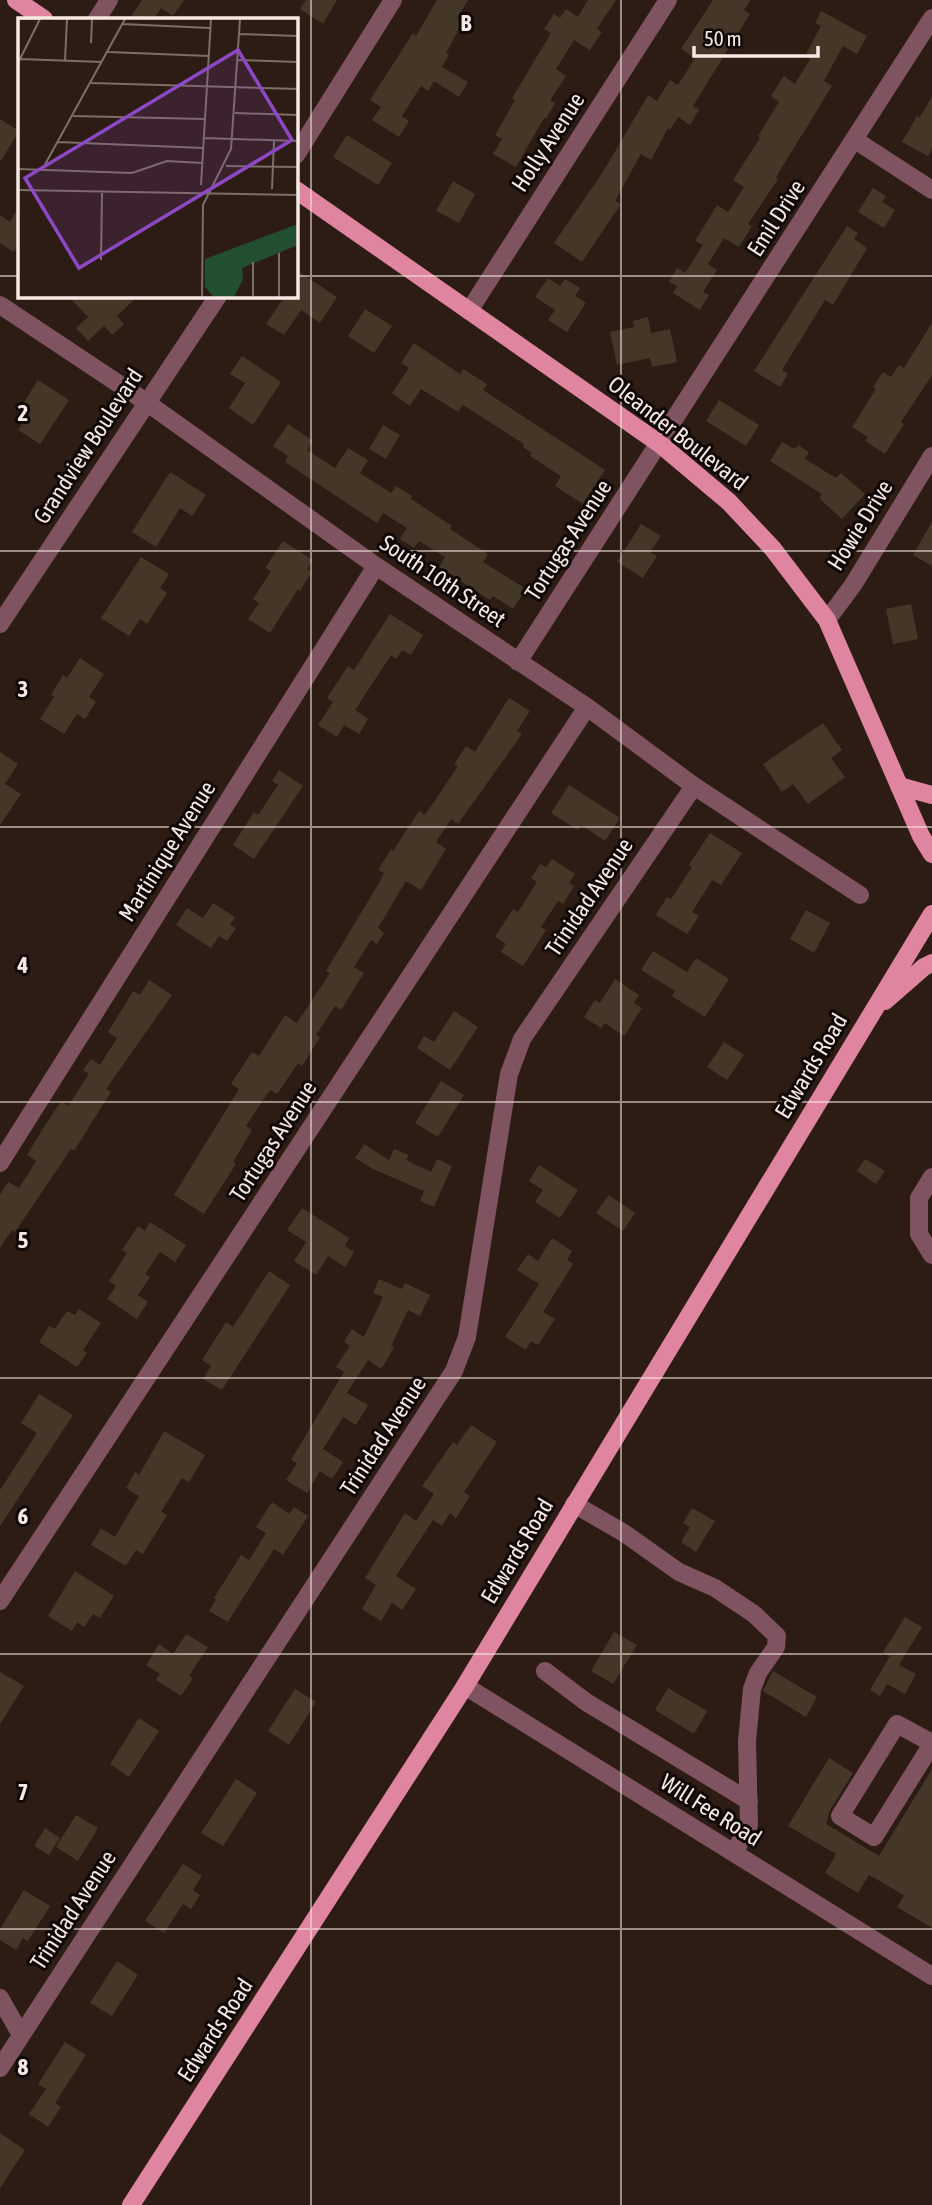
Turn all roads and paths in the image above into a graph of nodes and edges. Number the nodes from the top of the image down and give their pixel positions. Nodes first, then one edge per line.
1 (16, 0) edge
2 (109, 0) edge
3 (393, 0) edge
4 (668, 0) edge
5 (43, 18) edge
6 (98, 18) edge
7 (932, 18) edge
8 (855, 140) junction
9 (298, 152) edge
10 (932, 190) edge
11 (298, 191) edge
12 (217, 298) edge
13 (0, 305) edge
14 (469, 311) junction
15 (146, 402) junction
16 (660, 444) junction
17 (931, 458) edge
18 (376, 566) junction
19 (827, 620) junction
20 (0, 624) edge
21 (518, 662) junction
22 (587, 707) junction
23 (694, 786) junction
24 (899, 786) junction
25 (932, 795) edge
26 (932, 854) edge
27 (860, 895) dead end
28 (932, 914) edge
29 (932, 963) edge
30 (872, 1013) junction
31 (0, 1163) edge
32 (932, 1177) edge
33 (932, 1255) edge
34 (574, 1504) junction
35 (0, 1601) edge
36 (545, 1671) dead end
37 (465, 1686) junction
38 (932, 1743) edge
39 (749, 1801) junction
40 (734, 1853) junction
41 (932, 1976) edge
42 (0, 1998) edge
43 (21, 2035) junction
44 (0, 2068) edge
45 (131, 2205) edge

1 - 5 main road
2 - 6 street
3 - 9 street
4 - 14 street, Holly Avenue
7 - 8 street, Emil Drive
8 - 10 street
8 - 16 street, Emil Drive
11 - 14 main road, Oleander Boulevard
12 - 15 street, Grandview Boulevard
13 - 15 street, South 10th Street
14 - 16 main road, Oleander Boulevard
15 - 18 street, South 10th Street
15 - 20 street, Grandview Boulevard
16 - 19 main road, Oleander Boulevard
16 - 21 street, Tortugas Avenue
17 - 19 street, Howie Drive
18 - 21 street, South 10th Street
18 - 31 street, Martinique Avenue
19 - 24 main road, Oleander Boulevard
21 - 22 street, South 10th Street
22 - 23 street, South 10th Street
22 - 35 street, Tortugas Avenue
23 - 27 street, South 10th Street
23 - 43 street, Trinidad Avenue
24 - 25 main road
24 - 26 main road, Oleander Boulevard
28 - 30 main road, Edwards Road
29 - 30 main road
30 - 34 main road, Edwards Road
32 - 33 street
34 - 37 main road, Edwards Road
34 - 39 street
36 - 39 street
37 - 40 street, Will Fee Road
37 - 45 main road, Edwards Road
38 - 38 street
39 - 40 street
40 - 41 street, Will Fee Road
42 - 43 street
43 - 44 street, Trinidad Avenue

